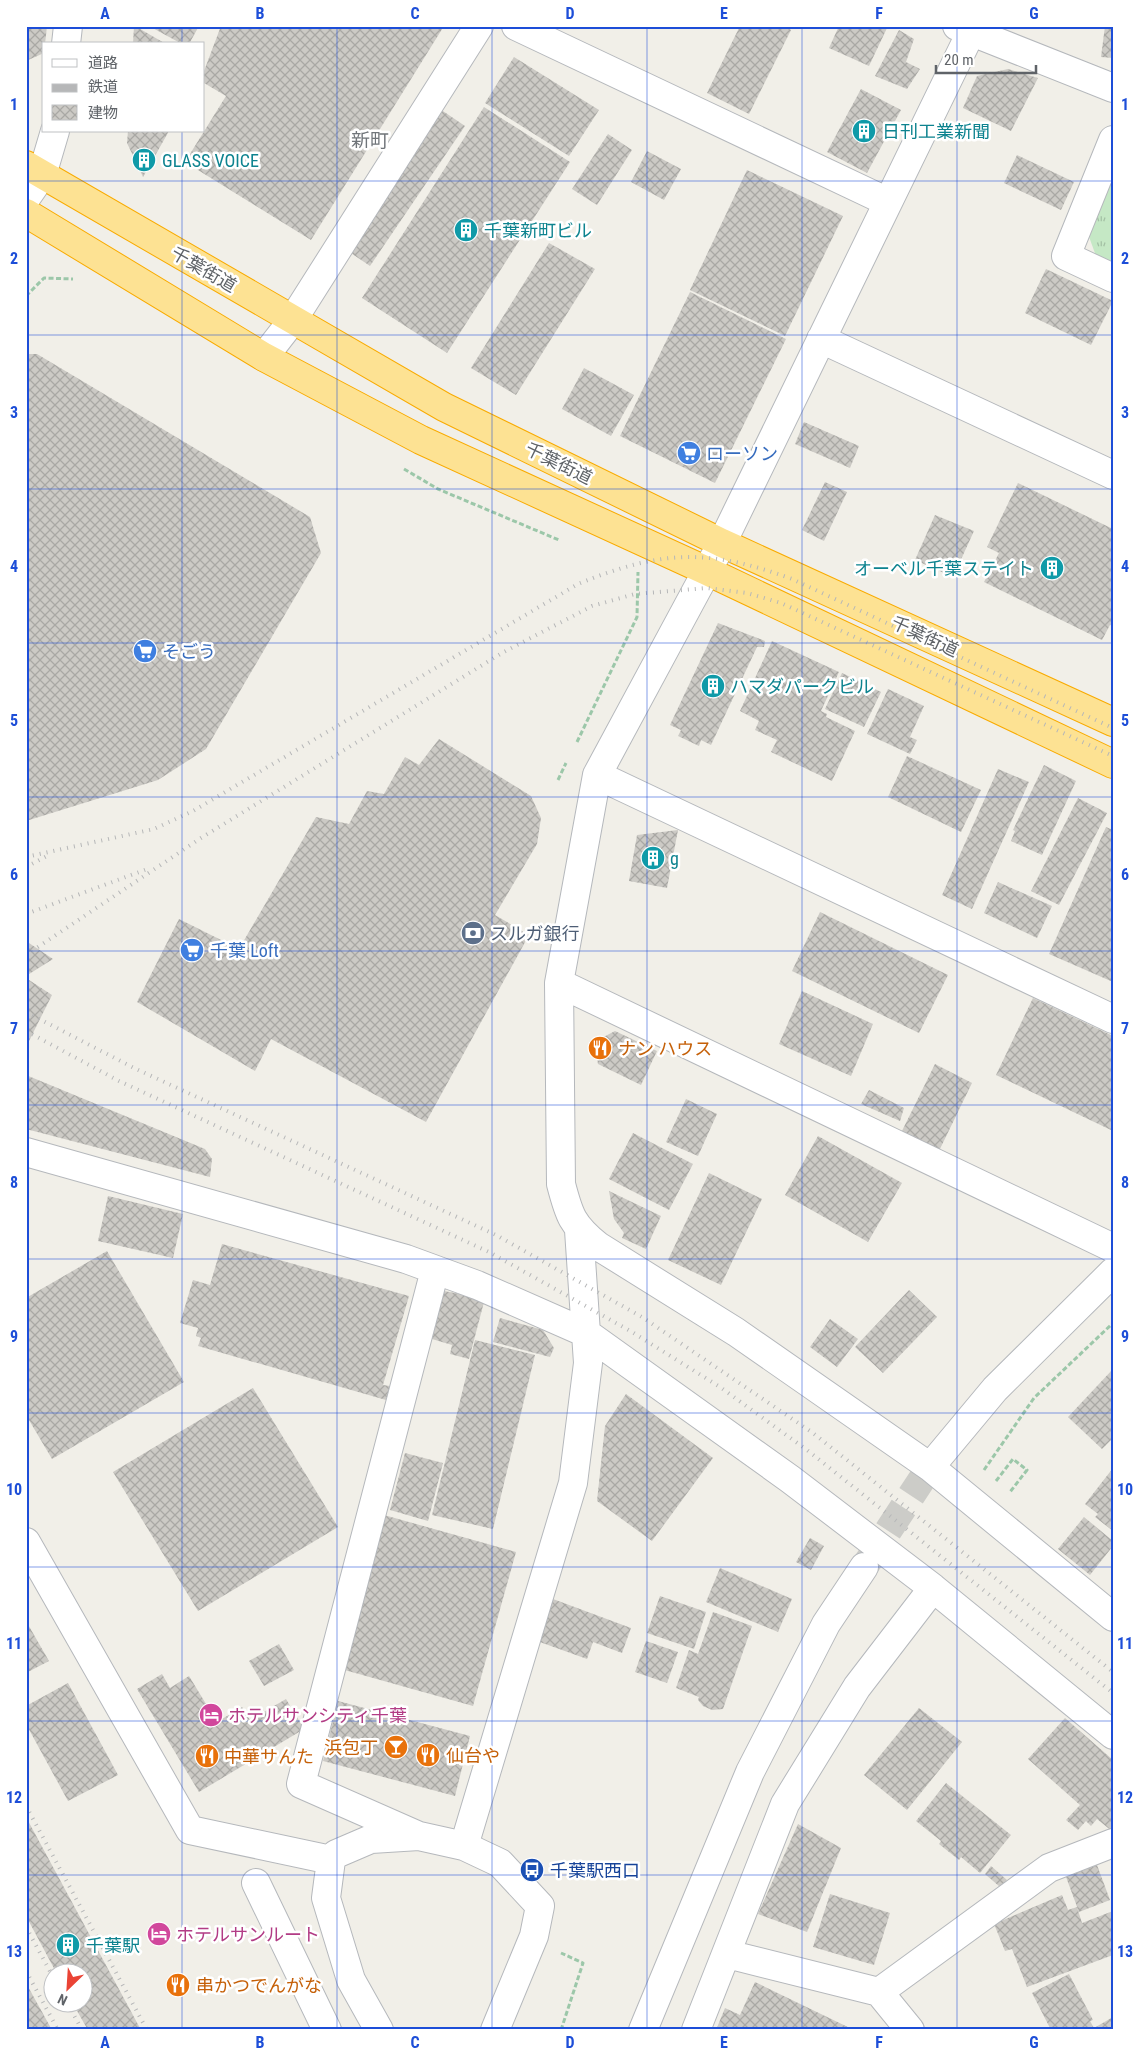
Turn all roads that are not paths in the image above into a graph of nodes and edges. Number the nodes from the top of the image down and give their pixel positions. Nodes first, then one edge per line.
1 (68, 26) edge
2 (479, 26) edge
3 (516, 26) edge
4 (968, 29) edge
5 (66, 42) edge
6 (1113, 88) edge
7 (54, 132) edge
8 (1113, 140) edge
9 (34, 170) edge
10 (26, 198) edge
11 (888, 202) junction
12 (26, 213) edge
13 (1113, 278) edge
14 (292, 321) junction
15 (821, 339) junction
16 (264, 357) junction
17 (1113, 475) edge
18 (722, 543) junction
19 (707, 571) junction
20 (1113, 722) edge
21 (1113, 764) edge
22 (598, 775) junction
23 (560, 983) junction
24 (1113, 1019) edge
25 (26, 1152) edge
26 (579, 1230) junction
27 (1113, 1248) edge
28 (435, 1270) junction
29 (1113, 1272) edge
30 (586, 1332) junction
31 (930, 1467) junction
32 (26, 1542) edge
33 (864, 1567) tunnel mouth
34 (933, 1588) junction
35 (1113, 1617) edge
36 (1113, 1735) edge
37 (419, 1836) junction
38 (1113, 1843) edge
39 (464, 1846) junction
40 (332, 1860) junction
41 (256, 1883) dead end
42 (727, 1954) junction
43 (878, 1992) junction
44 (327, 2030) edge
45 (379, 2030) edge
46 (495, 2030) edge
47 (643, 2030) edge
48 (696, 2030) edge
49 (910, 2030) edge

1 - 5 street
2 - 14 street
3 - 11 street
4 - 6 street
4 - 11 street
7 - 9 street
8 - 13 street
9 - 10 street
9 - 14 highway, 千葉街道
11 - 15 street
12 - 16 highway, 千葉街道
14 - 16 street
14 - 18 highway, 千葉街道
15 - 17 street
15 - 18 street
16 - 19 highway, 千葉街道
18 - 19 street
18 - 20 highway, 千葉街道
19 - 21 highway, 千葉街道
19 - 22 street
22 - 23 street
22 - 24 street
23 - 26 street
23 - 27 street
25 - 28 street
26 - 30 street
26 - 31 street
28 - 30 street
28 - 37 street
29 - 31 street
30 - 34 street
30 - 39 street
31 - 35 street
32 - 40 street
33 - 47 street
34 - 36 street
34 - 42 street
37 - 39 street
37 - 40 street
38 - 43 street
39 - 46 street
40 - 45 street
41 - 44 street
42 - 43 street
42 - 48 street
43 - 49 street

